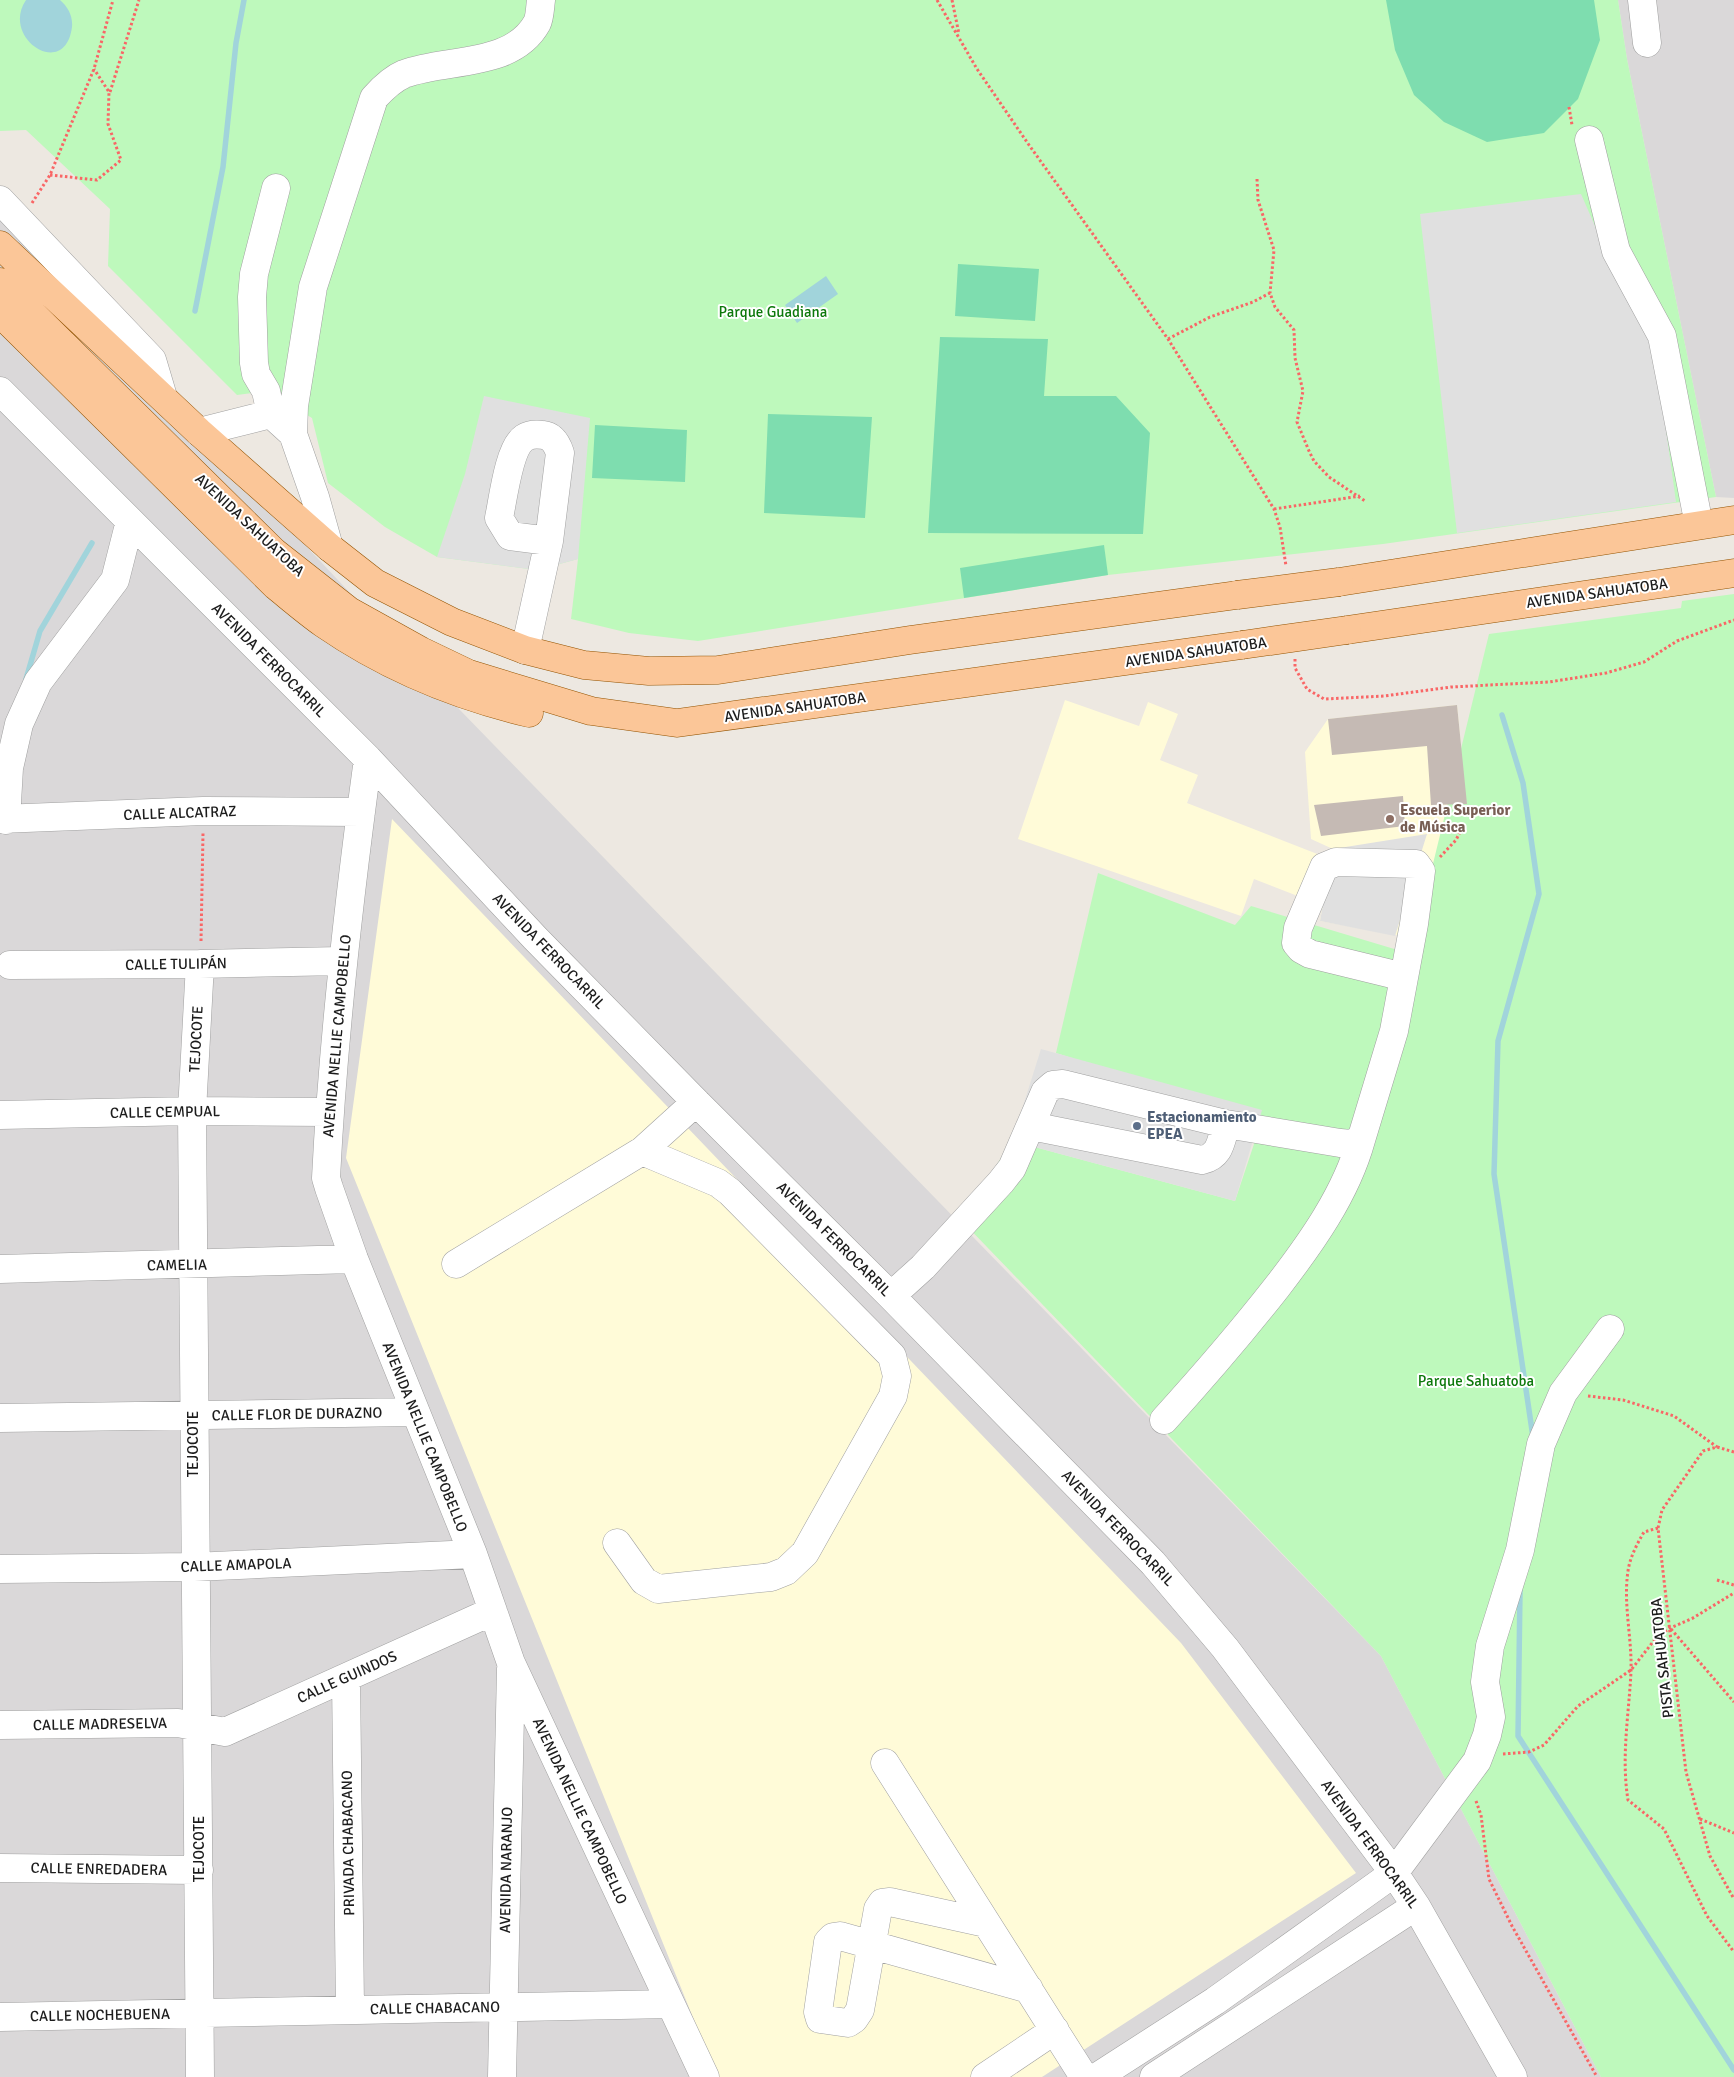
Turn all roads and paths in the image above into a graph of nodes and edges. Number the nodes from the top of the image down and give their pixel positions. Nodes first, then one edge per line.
1 (113, 0) edge
2 (139, 0) edge
3 (541, 0) edge
4 (937, 0) edge
5 (952, 0) edge
6 (1642, 0) edge
7 (959, 37) junction
8 (1647, 43) dead end
9 (94, 69) junction
10 (109, 92) junction
11 (1589, 140) dead end
12 (50, 175) junction
13 (1257, 179) dead end
14 (276, 188) dead end
15 (0, 200) edge
16 (20, 221) junction
17 (0, 245) edge
18 (0, 282) edge
19 (1270, 293) junction
20 (0, 313) edge
21 (1168, 338) junction
22 (0, 391) edge
23 (163, 397) junction
24 (271, 414) junction
25 (198, 432) junction
26 (293, 434) junction
27 (1360, 496) junction
28 (1365, 501) dead end
29 (1274, 509) junction
30 (1734, 520) edge
31 (130, 521) junction
32 (1699, 525) junction
33 (549, 541) dead end
34 (329, 548) junction
35 (1734, 573) edge
36 (1287, 575) dead end
37 (1734, 620) edge
38 (1294, 649) dead end
39 (525, 650) junction
40 (678, 723) junction
41 (368, 759) junction
42 (203, 811) junction
43 (361, 812) junction
44 (3, 819) edge
45 (342, 961) junction
46 (200, 964) junction
47 (10, 965) dead end
48 (1404, 976) junction
49 (696, 1102) junction
50 (192, 1110) junction
51 (329, 1112) junction
52 (0, 1114) edge
53 (1226, 1124) junction
54 (1031, 1126) junction
55 (1362, 1140) junction
56 (642, 1151) junction
57 (354, 1260) junction
58 (456, 1264) dead end
59 (192, 1265) junction
60 (0, 1269) edge
61 (891, 1296) junction
62 (1610, 1329) dead end
63 (1563, 1393) junction
64 (414, 1412) junction
65 (193, 1416) junction
66 (0, 1418) edge
67 (1164, 1420) dead end
68 (1717, 1447) junction
69 (1734, 1452) edge
70 (1658, 1528) junction
71 (616, 1543) dead end
72 (473, 1554) junction
73 (194, 1567) junction
74 (0, 1569) edge
75 (1717, 1580) dead end
76 (1734, 1585) edge
77 (1734, 1593) edge
78 (493, 1611) junction
79 (1670, 1628) junction
80 (511, 1663) junction
81 (1631, 1670) junction
82 (346, 1678) junction
83 (1734, 1702) edge
84 (0, 1725) edge
85 (199, 1728) junction
86 (885, 1763) dead end
87 (1472, 1768) junction
88 (1700, 1819) junction
89 (1734, 1833) edge
90 (0, 1868) edge
91 (198, 1870) junction
92 (1394, 1873) junction
93 (1734, 1899) edge
94 (1416, 1906) junction
95 (986, 1923) junction
96 (1734, 1952) edge
97 (1029, 1989) junction
98 (1215, 2001) junction
99 (670, 2004) junction
100 (503, 2007) junction
101 (350, 2008) junction
102 (200, 2014) junction
103 (0, 2017) edge
104 (1231, 2026) junction
105 (1055, 2030) junction
106 (200, 2077) edge
107 (502, 2077) edge
108 (705, 2077) edge
109 (985, 2077) edge
110 (1084, 2077) edge
111 (1097, 2077) edge
112 (1154, 2077) edge
113 (1513, 2077) edge
114 (1597, 2077) edge

1 - 9 path
2 - 10 path
3 - 26 street
4 - 7 path
5 - 7 path
6 - 8 street
7 - 21 path
9 - 10 path
9 - 12 path
10 - 12 path
11 - 32 street
12 - 16 path
13 - 19 path
14 - 24 street
15 - 16 street
16 - 23 street
17 - 23 main road
18 - 40 main road, AVENIDA SAHUATOBA
19 - 21 path
19 - 27 path
20 - 40 main road
21 - 29 path
22 - 31 street, AVENIDA FERROCARRIL
23 - 25 main road
24 - 25 street
24 - 26 street
25 - 34 main road
26 - 34 street
27 - 28 path
27 - 29 path
29 - 36 path
30 - 32 main road
31 - 41 street, AVENIDA FERROCARRIL
31 - 44 street
32 - 39 main road, bridge
33 - 39 street
34 - 39 main road
35 - 40 main road, AVENIDA SAHUATOBA, bridge
37 - 38 path
41 - 43 street, AVENIDA NELLIE CAMPOBELLO
41 - 49 street, AVENIDA FERROCARRIL
42 - 43 street, CALLE ALCATRAZ
42 - 44 street, CALLE ALCATRAZ
42 - 46 path
43 - 45 street, AVENIDA NELLIE CAMPOBELLO
45 - 46 street, CALLE TULIPÁN
45 - 51 street, AVENIDA NELLIE CAMPOBELLO
46 - 47 street, CALLE TULIPÁN
46 - 50 street, TEJOCOTE
48 - 48 street
48 - 55 street
49 - 56 street
49 - 61 street, AVENIDA FERROCARRIL
50 - 51 street, CALLE CEMPUAL
50 - 52 street, CALLE CEMPUAL
50 - 59 street, TEJOCOTE
51 - 57 street, AVENIDA NELLIE CAMPOBELLO
53 - 54 street
53 - 54 street
53 - 55 street
54 - 61 street
55 - 67 street
56 - 58 street
56 - 71 street
57 - 59 street, CAMELIA
57 - 64 street, AVENIDA NELLIE CAMPOBELLO
59 - 60 street, CAMELIA
59 - 65 street, TEJOCOTE
61 - 92 street, AVENIDA FERROCARRIL
62 - 63 street
63 - 68 path
63 - 87 street
64 - 65 street, CALLE FLOR DE DURAZNO
64 - 72 street, AVENIDA NELLIE CAMPOBELLO
65 - 66 street, CALLE FLOR DE DURAZNO
65 - 73 street, TEJOCOTE
68 - 69 path
68 - 70 path, PISTA SAHUATOBA
70 - 79 path, PISTA SAHUATOBA
70 - 81 path
72 - 73 street, CALLE AMAPOLA
72 - 78 street, AVENIDA NELLIE CAMPOBELLO
73 - 74 street, CALLE AMAPOLA
73 - 85 street, TEJOCOTE
75 - 76 path
77 - 79 path
78 - 80 street, AVENIDA NELLIE CAMPOBELLO
78 - 82 street, CALLE GUINDOS
79 - 81 path
79 - 83 path
79 - 88 path, PISTA SAHUATOBA
80 - 99 street, AVENIDA NELLIE CAMPOBELLO
80 - 100 street, AVENIDA NARANJO
81 - 87 path
81 - 96 path
82 - 85 street, CALLE GUINDOS
82 - 101 street, PRIVADA CHABACANO
84 - 85 street, CALLE MADRESELVA
85 - 91 street, TEJOCOTE
86 - 95 street
87 - 92 street
87 - 114 path
88 - 89 path
88 - 93 path, PISTA SAHUATOBA
90 - 91 street, CALLE ENREDADERA
91 - 102 street, TEJOCOTE
92 - 94 street, AVENIDA FERROCARRIL
92 - 98 street
94 - 104 street
94 - 113 street, AVENIDA FERROCARRIL
95 - 97 street
95 - 97 street
97 - 105 street
98 - 104 street
98 - 111 street
99 - 100 street, CALLE CHABACANO
99 - 108 street, AVENIDA NELLIE CAMPOBELLO
100 - 101 street, CALLE CHABACANO
100 - 107 street, AVENIDA NARANJO
101 - 102 street, CALLE CHABACANO
102 - 103 street, CALLE NOCHEBUENA
102 - 106 street, TEJOCOTE
104 - 112 street
105 - 109 street
105 - 110 street

